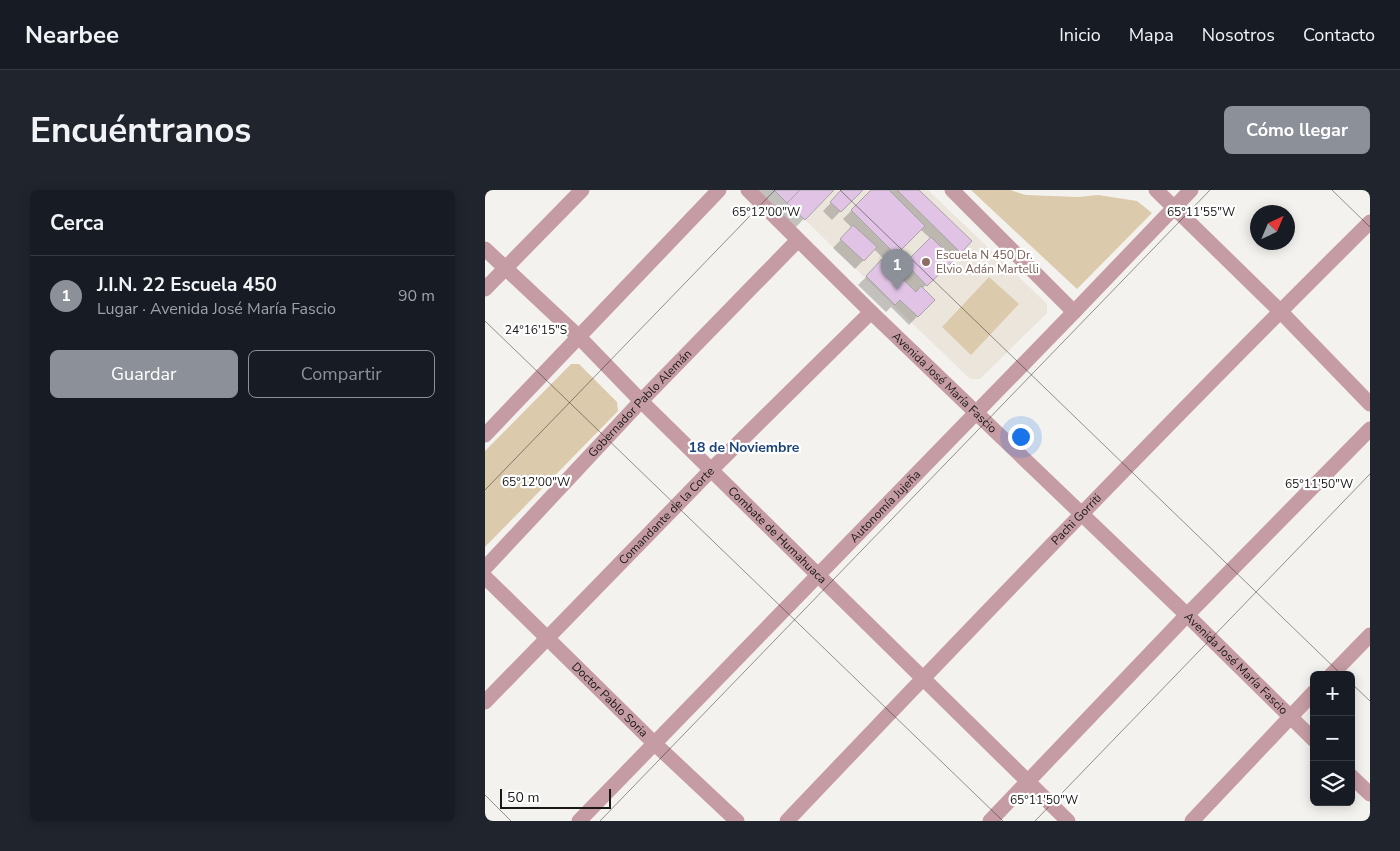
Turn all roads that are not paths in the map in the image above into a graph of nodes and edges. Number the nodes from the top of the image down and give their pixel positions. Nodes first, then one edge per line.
1 (582, 190) edge
2 (719, 190) edge
3 (748, 190) edge
4 (952, 190) edge
5 (1156, 190) edge
6 (1191, 190) edge
7 (1174, 208) junction
8 (1370, 222) edge
9 (798, 240) junction
10 (485, 249) edge
11 (505, 269) junction
12 (485, 289) edge
13 (1280, 311) junction
14 (871, 312) junction
15 (1075, 312) junction
16 (579, 337) junction
17 (641, 401) junction
18 (1370, 404) edge
19 (976, 412) junction
20 (1370, 429) edge
21 (485, 435) edge
22 (711, 470) junction
23 (1082, 515) junction
24 (485, 568) edge
25 (818, 575) junction
26 (485, 577) edge
27 (1187, 615) junction
28 (1370, 635) edge
29 (548, 637) junction
30 (1335, 671) edge
31 (923, 678) junction
32 (1310, 696) edge
33 (485, 702) edge
34 (1290, 717) junction
35 (1310, 736) edge
36 (655, 744) junction
37 (1355, 780) edge
38 (1029, 781) junction
39 (1370, 794) edge
40 (579, 821) edge
41 (737, 821) edge
42 (787, 821) edge
43 (990, 821) edge
44 (1068, 821) edge
45 (1192, 821) edge

1 - 11 street
2 - 16 street
3 - 9 street, Avenida José María Fascio
4 - 15 street
5 - 7 street
6 - 7 street, Autonomía Jujeña
7 - 13 street
7 - 15 street, Autonomía Jujeña
8 - 13 street, Pachi Gorriti
9 - 14 street, Avenida José María Fascio
9 - 17 street, Gobernador Pablo Alemán
10 - 11 street, Combate de Humahuaca
11 - 12 street
11 - 16 street, Combate de Humahuaca
13 - 18 street
13 - 23 street, Pachi Gorriti
14 - 19 street, Avenida José María Fascio
14 - 22 street, Comandante de la Corte
15 - 19 street, Autonomía Jujeña
16 - 17 street, Combate de Humahuaca
16 - 21 street
17 - 22 street, Combate de Humahuaca
17 - 24 street, Gobernador Pablo Alemán
19 - 23 street, Avenida José María Fascio
19 - 25 street, Autonomía Jujeña
20 - 27 street
22 - 25 street, Combate de Humahuaca
22 - 29 street, Comandante de la Corte
23 - 27 street, Avenida José María Fascio
23 - 31 street, Pachi Gorriti
25 - 31 street, Combate de Humahuaca
25 - 36 street, Autonomía Jujeña
26 - 29 street, Doctor Pablo Soria
27 - 34 street, Avenida José María Fascio
27 - 38 street
28 - 30 street
29 - 33 street, Comandante de la Corte
29 - 36 street, Doctor Pablo Soria
31 - 38 street, Combate de Humahuaca
31 - 42 street, Pachi Gorriti
32 - 34 street
34 - 35 street, Avenida José María Fascio
34 - 45 street
36 - 40 street, Autonomía Jujeña
36 - 41 street, Doctor Pablo Soria
37 - 39 street
38 - 43 street
38 - 44 street, Combate de Humahuaca

